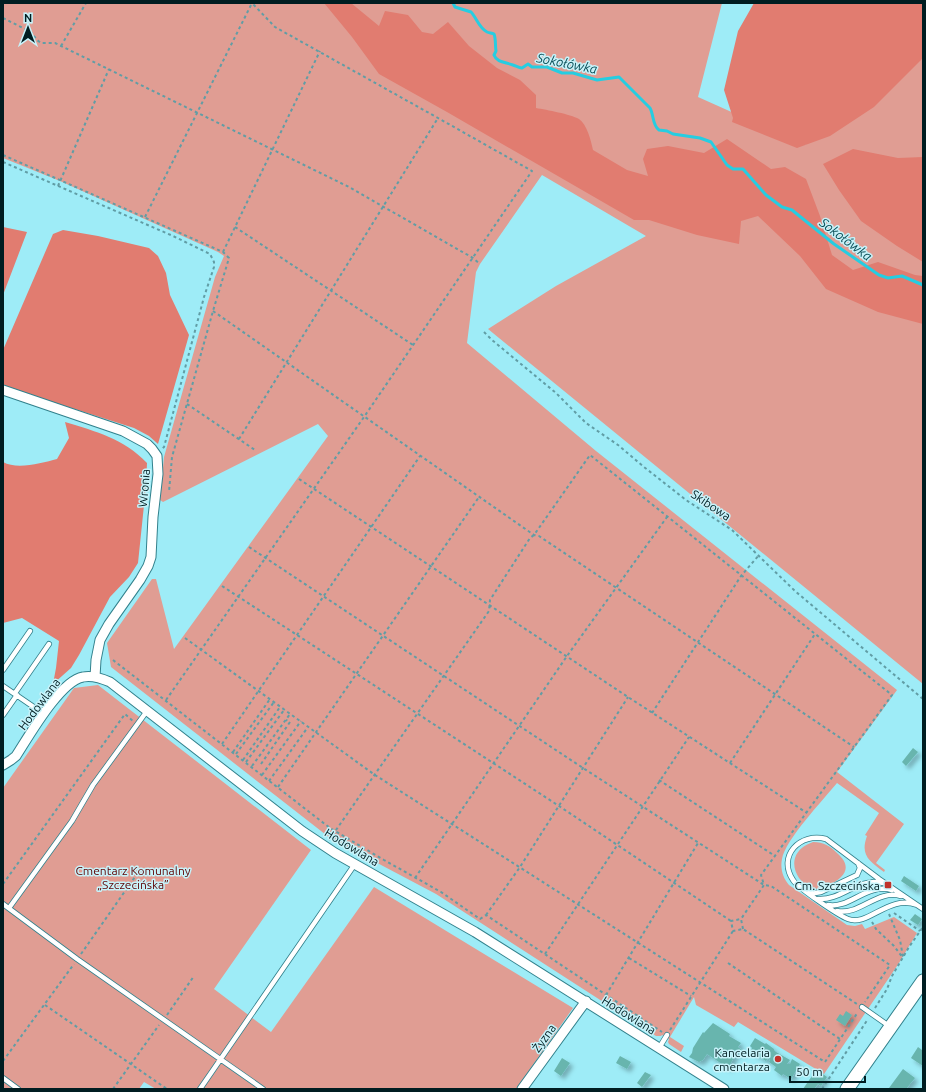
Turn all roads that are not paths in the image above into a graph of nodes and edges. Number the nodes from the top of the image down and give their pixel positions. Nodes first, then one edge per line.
1 (3, 390) edge
2 (30, 632) dead end
3 (48, 644) dead end
4 (3, 670) edge
5 (95, 677) junction
6 (3, 686) edge
7 (16, 694) junction
8 (147, 710) junction
9 (44, 714) junction
10 (3, 715) edge
11 (3, 765) edge
12 (858, 863) junction
13 (355, 864) junction
14 (888, 885) junction
15 (805, 890) junction
16 (898, 892) junction
17 (815, 897) junction
18 (907, 898) junction
19 (3, 904) edge
20 (824, 904) junction
21 (917, 905) junction
22 (9, 908) junction
23 (923, 909) edge
24 (834, 910) junction
25 (923, 981) edge
26 (586, 1001) junction
27 (862, 1007) road end
28 (891, 1027) junction
29 (667, 1035) road end
30 (659, 1048) junction
31 (220, 1060) junction
32 (3, 1078) edge
33 (18, 1089) edge
34 (200, 1089) edge
35 (263, 1089) edge
36 (522, 1089) edge
37 (724, 1089) edge
38 (847, 1089) edge

1 - 5 street, Wronia
2 - 4 lane
3 - 7 lane
5 - 8 street, Hodowlana
5 - 9 street, Hodowlana
6 - 7 lane
7 - 9 lane
7 - 10 lane
8 - 13 street, Hodowlana
8 - 22 lane
9 - 11 street, Hodowlana
12 - 14 lane
12 - 15 lane
12 - 15 lane
13 - 26 street, Hodowlana
13 - 31 lane
14 - 16 lane
14 - 17 lane
15 - 17 lane
16 - 18 lane
16 - 20 lane
17 - 20 lane
18 - 21 lane
18 - 24 lane
19 - 22 lane
20 - 24 lane
21 - 23 lane
21 - 24 lane
22 - 31 lane
25 - 28 main road
26 - 30 street, Hodowlana
26 - 36 street, Żyzna
27 - 28 lane
28 - 38 main road
29 - 30 lane
30 - 37 street, Hodowlana
31 - 34 lane
31 - 35 lane
32 - 33 lane

